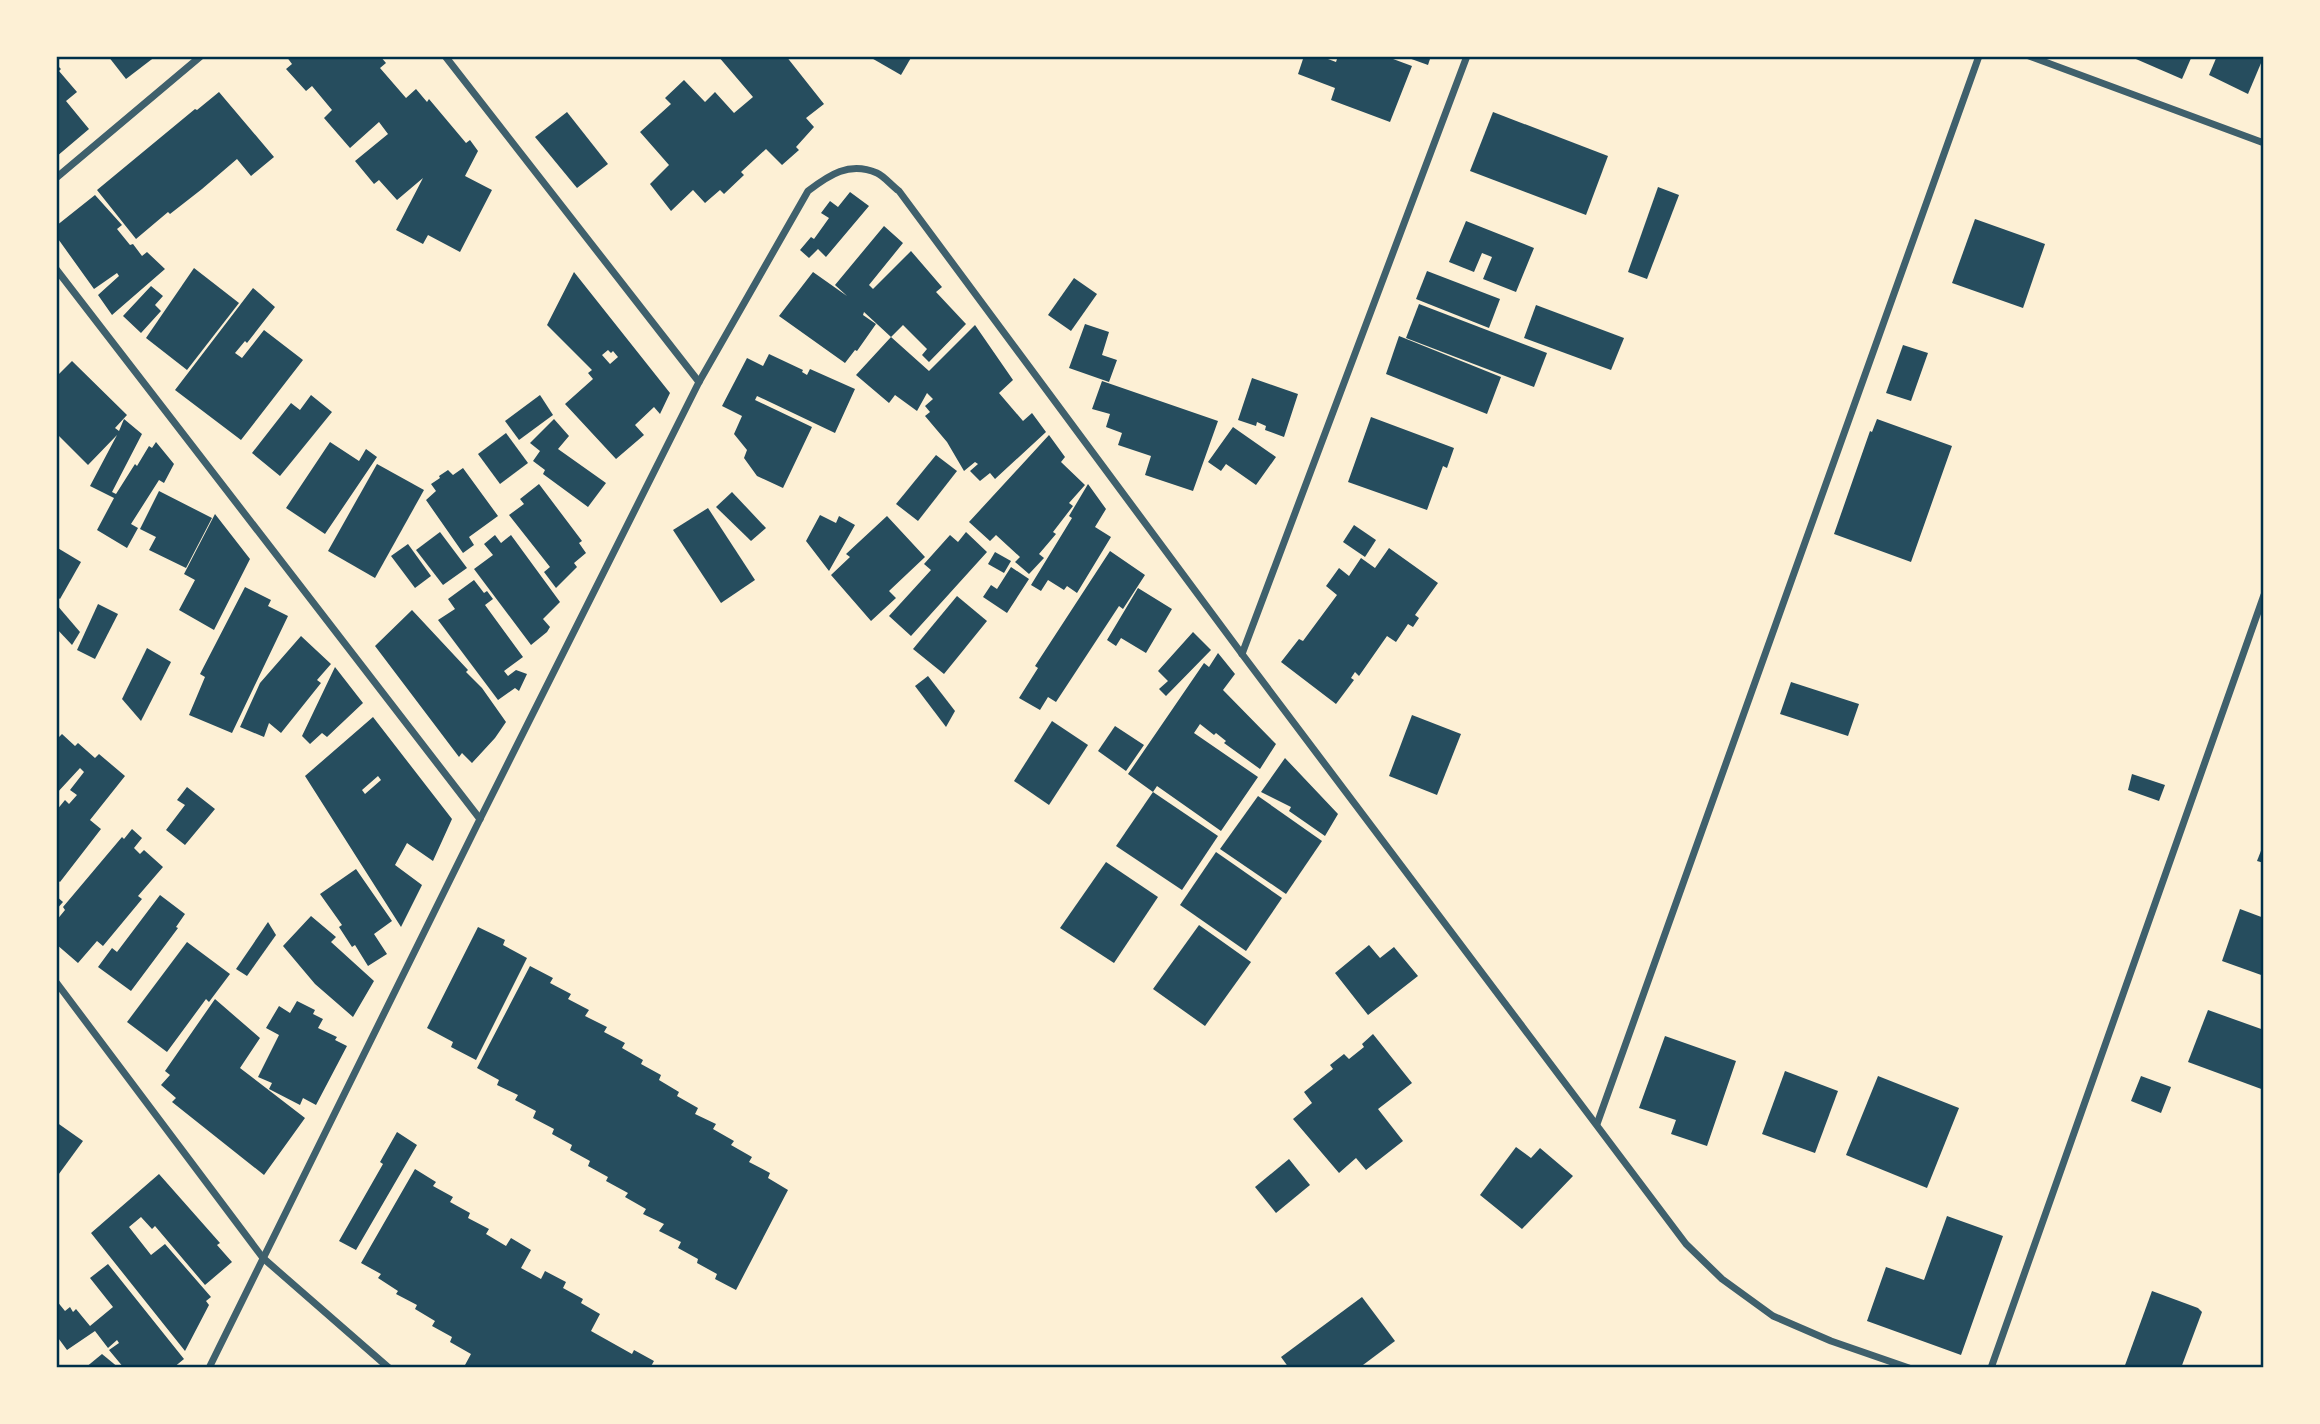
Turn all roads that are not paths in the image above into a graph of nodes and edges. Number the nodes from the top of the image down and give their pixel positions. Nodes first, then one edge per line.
1 (201, 56) edge
2 (445, 56) edge
3 (1467, 56) edge
4 (1979, 56) edge
5 (2029, 56) edge
6 (2264, 143) edge
7 (56, 178) edge
8 (56, 269) edge
9 (699, 382) junction
10 (2264, 595) edge
11 (1242, 654) junction
12 (480, 819) junction
13 (56, 982) edge
14 (1597, 1124) junction
15 (263, 1258) junction
16 (209, 1368) edge
17 (389, 1368) edge
18 (1909, 1368) edge
19 (1991, 1368) edge

1 - 7 street
2 - 9 street
3 - 11 street
4 - 14 street
5 - 6 street
8 - 12 street
9 - 11 street
9 - 12 street
10 - 19 street
11 - 14 street
12 - 15 street
13 - 15 street
14 - 18 street
15 - 16 street
15 - 17 street

